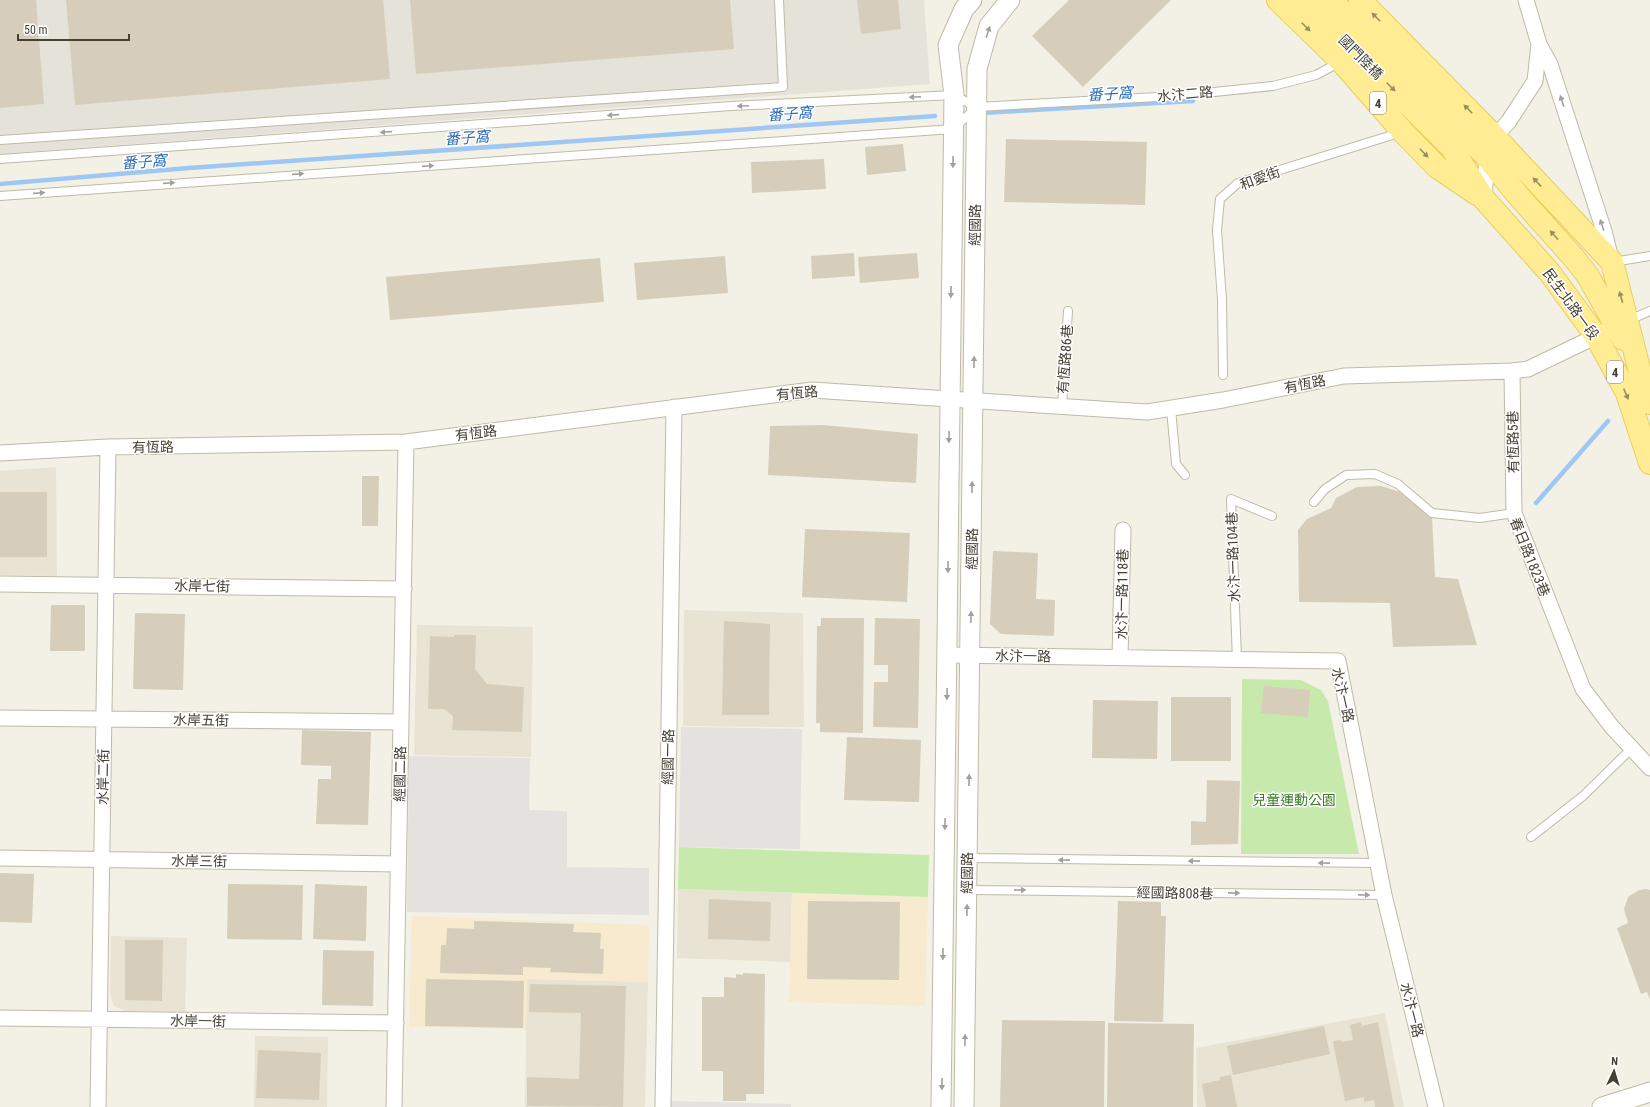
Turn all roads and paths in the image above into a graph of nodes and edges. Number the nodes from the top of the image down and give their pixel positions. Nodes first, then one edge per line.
1 (779, 0) edge
2 (972, 0) edge
3 (1010, 0) edge
4 (1278, 0) edge
5 (1304, 0) edge
6 (1331, 0) edge
7 (1360, 0) edge
8 (1526, 0) edge
9 (1540, 44) junction
10 (1341, 61) junction
11 (954, 95) junction
12 (977, 107) junction
13 (953, 129) junction
14 (1403, 132) junction
15 (1495, 137) junction
16 (0, 140) edge
17 (1457, 140) junction
18 (1487, 157) junction
19 (0, 159) edge
20 (0, 196) edge
21 (1484, 199) junction
22 (1650, 256) edge
23 (1612, 262) junction
24 (1588, 276) junction
25 (1562, 290) junction
26 (1650, 310) edge
27 (1068, 311) dead end
28 (1622, 324) junction
29 (1596, 336) junction
30 (1512, 371) junction
31 (1223, 375) dead end
32 (950, 398) junction
33 (973, 400) junction
34 (1650, 404) edge
35 (1062, 406) junction
36 (674, 407) junction
37 (1171, 409) junction
38 (406, 442) junction
39 (108, 447) junction
40 (0, 453) edge
41 (1650, 463) edge
42 (1185, 475) dead end
43 (1314, 502) dead end
44 (1514, 513) junction
45 (1272, 516) dead end
46 (1123, 530) dead end
47 (0, 584) edge
48 (106, 585) junction
49 (404, 588) junction
50 (948, 655) junction
51 (970, 656) junction
52 (1120, 658) junction
53 (1237, 660) junction
54 (0, 718) edge
55 (104, 719) junction
56 (401, 722) junction
57 (1632, 748) junction
58 (1650, 768) edge
59 (1531, 837) dead end
60 (0, 858) edge
61 (967, 858) junction
62 (102, 859) junction
63 (1377, 863) junction
64 (398, 864) junction
65 (967, 890) junction
66 (1384, 896) junction
67 (0, 1018) edge
68 (100, 1019) junction
69 (396, 1023) junction
70 (1650, 1092) edge
71 (98, 1107) edge
72 (394, 1107) edge
73 (663, 1107) edge
74 (941, 1107) edge
75 (964, 1107) edge
76 (1436, 1107) edge
77 (1602, 1107) edge

1 - 16 lane
2 - 11 street, 經國路
12 -> 3 street, 經國路
4 -> 10 main road, 4
5 -> 17 main road, 國門陸橋 / 4
6 - 17 main road, 國門陸橋 / 4
15 -> 7 main road, 4
8 - 9 street
9 - 15 street
23 -> 9 street
10 - 12 lane, 水汴二路
10 - 14 main road, 4
11 - 12 lane
11 - 13 street, 經國路
11 -> 19 lane
12 - 13 lane
33 -> 12 street, 經國路
20 -> 13 lane
13 -> 32 street, 經國路
14 -> 21 main road, 4
14 - 31 lane, 和愛街
15 - 18 street
23 -> 15 main road, 4
17 - 18 main road, 民生北路一段 / 4
17 - 21 main road, 4
18 - 21 street
24 -> 18 main road, 民生北路一段 / 4
21 - 25 main road, 民生北路一段 / 4
22 - 23 lane
23 - 24 main road
28 -> 23 main road, 4
24 - 25 main road
24 - 28 main road, 4
25 - 29 main road, 民生北路一段 / 4
26 - 28 lane
27 - 35 lane, 有恆路86巷
28 - 29 street, 有恆路
28 - 34 main road, 4
29 - 30 street, 有恆路
29 -> 41 main road, 民生北路一段 / 4
30 - 37 street, 有恆路
30 - 44 street, 有恆路5巷
32 - 33 street, 有恆路
32 - 36 street, 有恆路
32 -> 50 street, 經國路
33 - 35 street, 有恆路
51 -> 33 street, 經國路
35 - 37 street, 有恆路
36 - 38 street, 有恆路
36 - 73 street, 經國一路
37 - 42 lane
38 - 39 street, 有恆路
38 - 49 street, 經國二路
39 - 40 street, 有恆路
39 - 48 street, 水岸二街
43 - 44 lane, 春日路1823巷
44 - 57 street, 春日路1823巷
45 - 53 lane, 水汴一路104巷
46 - 52 street, 水汴一路118巷
47 - 48 street, 水岸七街
48 - 49 street, 水岸七街
48 - 55 street, 水岸二街
49 - 56 street, 經國二路
50 - 51 street, 水汴一路
50 -> 74 street, 經國路
51 - 52 street, 水汴一路
61 -> 51 street, 經國路
52 - 53 street, 水汴一路
53 - 63 street, 水汴一路
54 - 55 street, 水岸五街
55 - 56 street, 水岸五街
55 - 62 street, 水岸二街
56 - 64 street, 經國二路
57 - 58 street, 春日路1823巷
57 - 59 lane
60 - 62 street, 水岸三街
63 -> 61 lane
61 - 65 street, 經國路
62 - 64 street, 水岸三街
62 - 68 street, 水岸二街
63 - 66 street, 水汴一路
64 - 69 street, 經國二路
65 -> 66 lane, 經國路808巷
75 -> 65 street, 經國路
66 - 76 street, 水汴一路
67 - 68 street, 水岸一街
68 - 69 street, 水岸一街
68 - 71 street, 水岸二街
69 - 72 street, 經國二路
70 - 77 street

